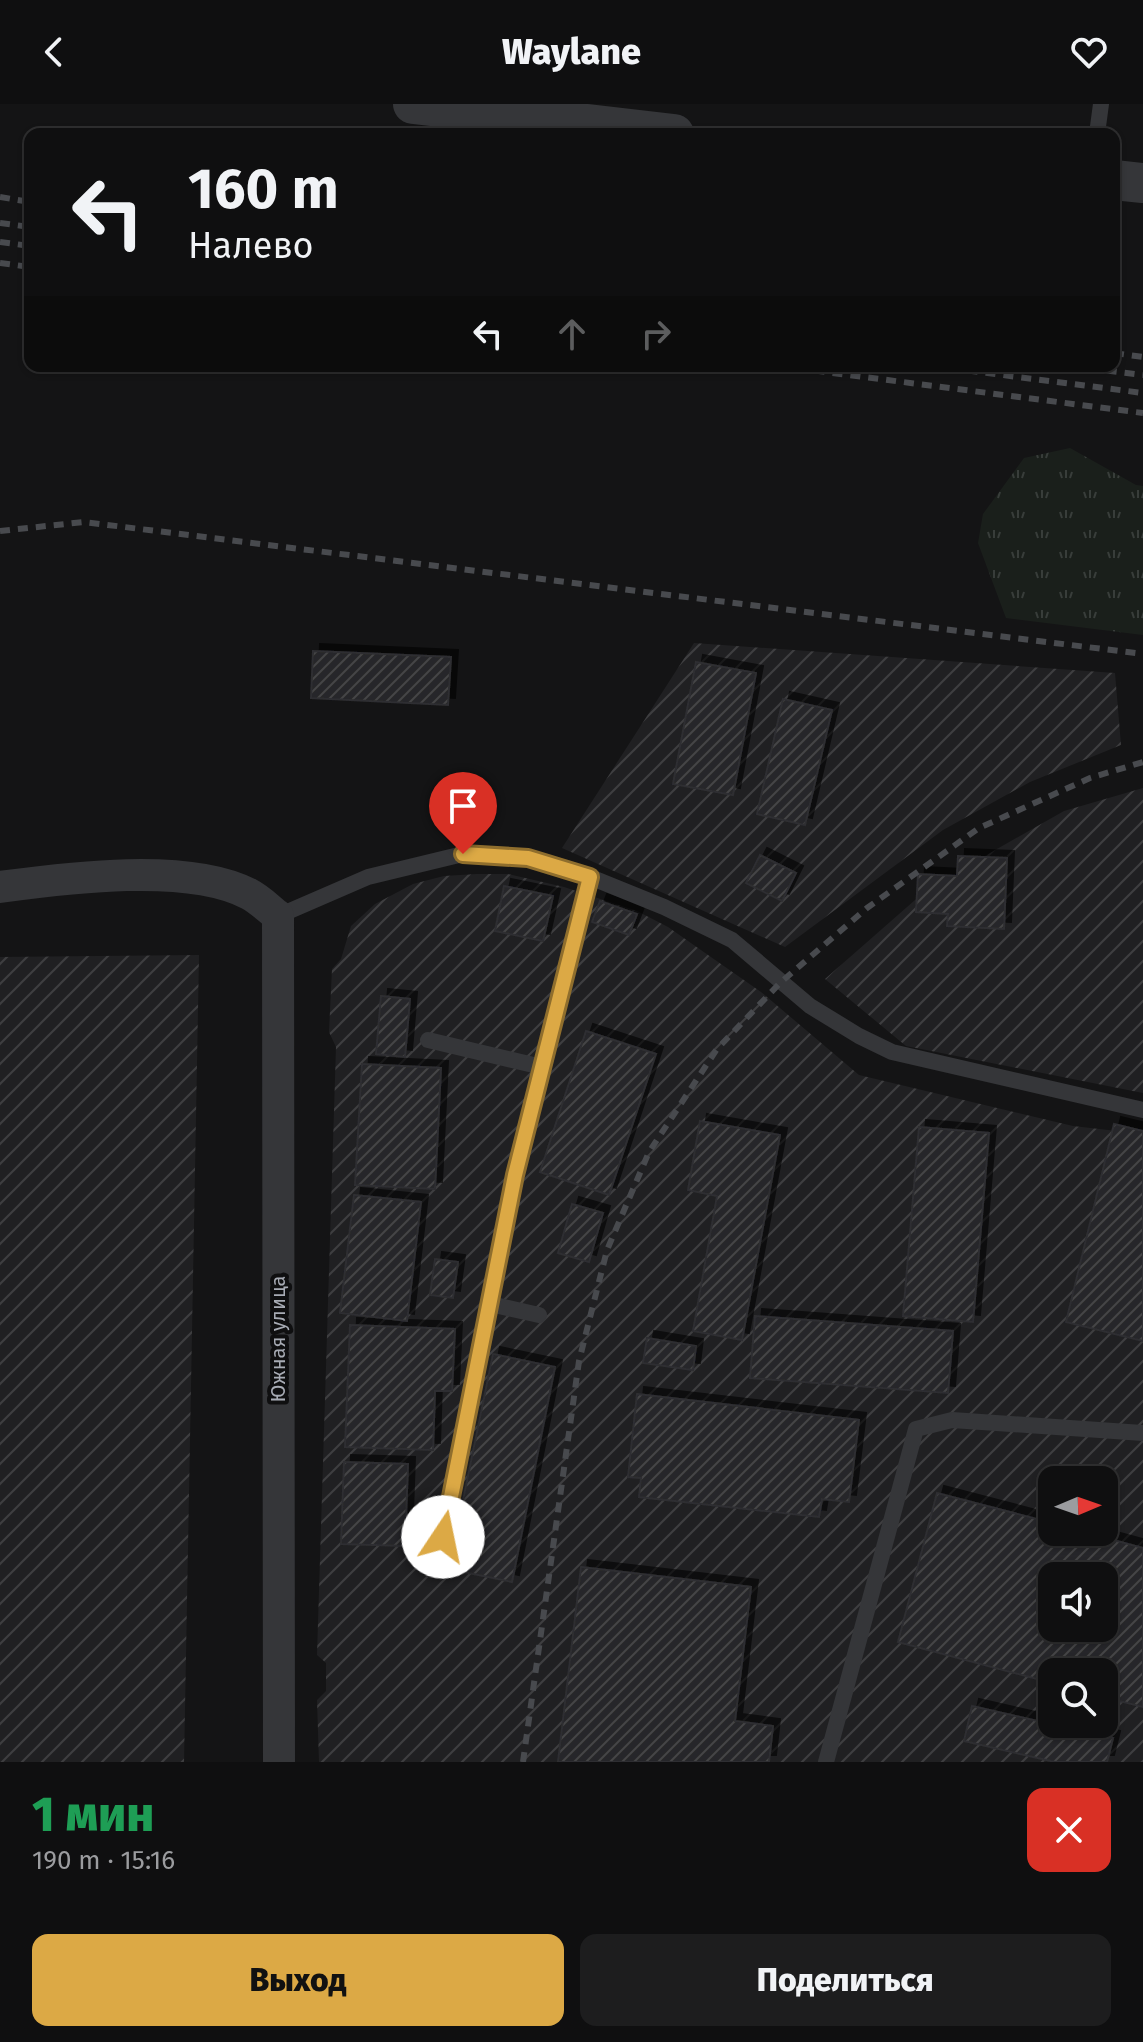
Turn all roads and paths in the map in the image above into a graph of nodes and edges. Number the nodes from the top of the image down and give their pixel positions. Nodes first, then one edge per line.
1 (413, 104) edge
2 (1101, 104) edge
3 (622, 128) edge
4 (1098, 128) edge
5 (1120, 181) edge
6 (1143, 183) edge
7 (590, 877) junction
8 (0, 887) edge
9 (278, 916) junction
10 (428, 1040) dead end
11 (542, 1067) junction
12 (1143, 1110) edge
13 (490, 1304) junction
14 (539, 1315) dead end
15 (1143, 1433) edge
16 (437, 1566) dead end
17 (279, 1762) edge
18 (826, 1762) edge

1 - 3 street
2 - 4 lane
5 - 6 street
7 - 9 lane
7 - 11 lane
7 - 12 lane
8 - 9 street
9 - 17 street, Южная улица
10 - 11 lane
11 - 13 lane
13 - 14 lane
13 - 16 lane
15 - 18 lane

